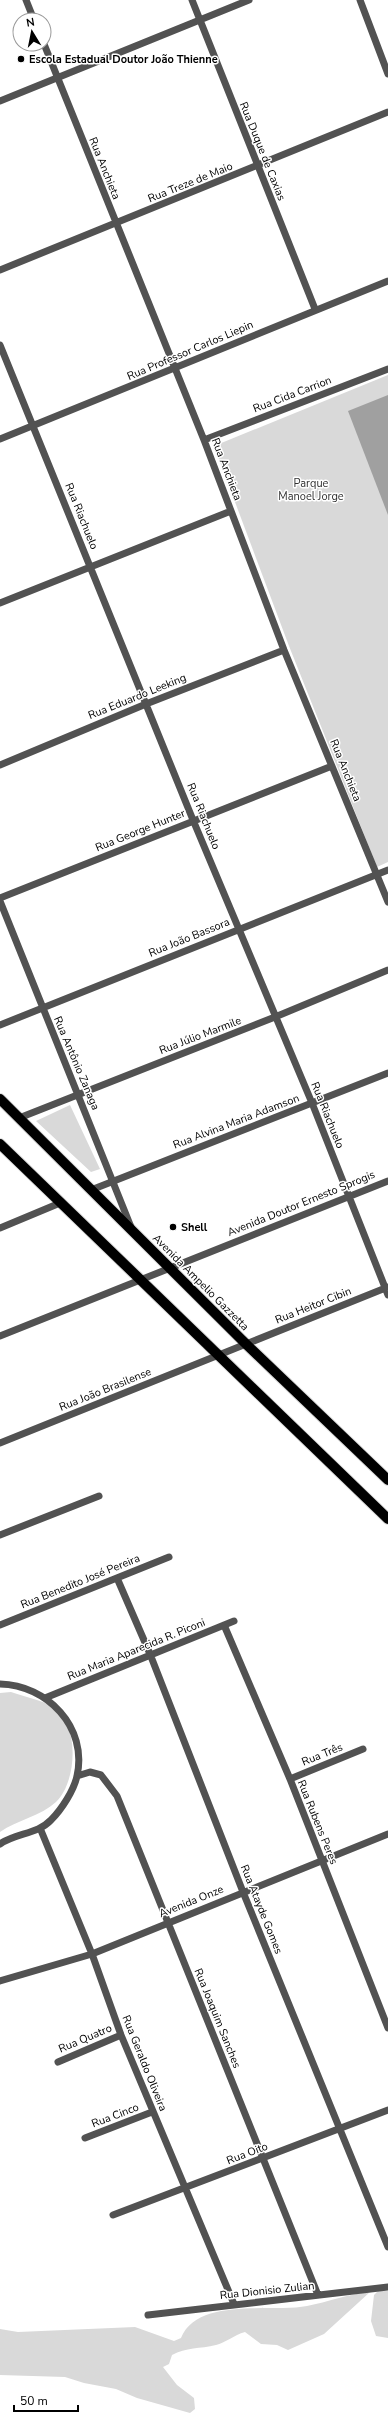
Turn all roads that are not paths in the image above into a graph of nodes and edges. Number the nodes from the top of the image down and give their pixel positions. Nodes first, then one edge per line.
1 (26, 0) edge
2 (192, 0) edge
3 (249, 0) edge
4 (360, 0) edge
5 (31, 12) edge
6 (200, 20) junction
7 (47, 52) edge
8 (388, 74) edge
9 (57, 78) junction
10 (0, 101) edge
11 (388, 112) edge
12 (257, 166) junction
13 (115, 224) junction
14 (0, 270) edge
15 (388, 281) edge
16 (315, 309) junction
17 (0, 345) edge
18 (175, 369) junction
19 (388, 369) edge
20 (33, 425) junction
21 (0, 439) edge
22 (204, 440) junction
23 (231, 510) junction
24 (90, 566) junction
25 (0, 603) edge
26 (284, 650) junction
27 (146, 704) junction
28 (0, 765) edge
29 (332, 766) junction
30 (193, 820) junction
31 (388, 870) edge
32 (376, 876) junction
33 (0, 900) edge
34 (388, 902) edge
35 (239, 928) junction
36 (388, 970) edge
37 (42, 1009) junction
38 (275, 1017) junction
39 (0, 1025) edge
40 (388, 1073) edge
41 (78, 1094) junction
42 (0, 1099) edge
43 (312, 1103) junction
44 (19, 1118) junction
45 (0, 1144) edge
46 (113, 1181) junction
47 (388, 1181) edge
48 (92, 1190) junction
49 (348, 1197) junction
50 (60, 1203) junction
51 (0, 1228) edge
52 (134, 1233) junction
53 (170, 1267) junction
54 (140, 1280) junction
55 (387, 1287) edge
56 (388, 1295) edge
57 (0, 1336) edge
58 (246, 1344) junction
59 (218, 1355) junction
60 (0, 1443) edge
61 (388, 1480) edge
62 (99, 1496) dead end
63 (388, 1520) edge
64 (0, 1535) edge
65 (169, 1557) dead end
66 (117, 1578) junction
67 (234, 1621) dead end
68 (0, 1625) edge
69 (224, 1625) junction
70 (150, 1654) junction
71 (0, 1684) edge
72 (45, 1698) junction
73 (363, 1749) dead end
74 (78, 1776) junction
75 (290, 1779) junction
76 (40, 1828) junction
77 (388, 1834) edge
78 (0, 1844) edge
79 (322, 1861) junction
80 (243, 1892) junction
81 (169, 1923) junction
82 (92, 1954) junction
83 (0, 1981) edge
84 (388, 2028) edge
85 (121, 2035) junction
86 (58, 2062) dead end
87 (388, 2110) edge
88 (152, 2112) junction
89 (339, 2129) junction
90 (85, 2138) dead end
91 (263, 2159) junction
92 (184, 2188) junction
93 (113, 2215) dead end
94 (386, 2238) edge
95 (388, 2247) edge
96 (388, 2287) edge
97 (318, 2295) junction
98 (234, 2304) junction
99 (148, 2316) dead end

1 - 5 street
2 - 6 street, Rua Duque de Caxias
3 - 6 street
4 - 8 street
6 - 9 street
6 - 12 street, Rua Duque de Caxias
7 - 9 street, Rua Anchieta
9 - 10 street
9 - 13 street, Rua Anchieta
11 - 12 street, Rua Treze de Maio
12 - 13 street, Rua Treze de Maio
12 - 16 street, Rua Duque de Caxias
13 - 14 street, Rua Treze de Maio
13 - 18 street, Rua Anchieta
15 - 16 street, Rua Professor Carlos Liepin
16 - 18 street, Rua Professor Carlos Liepin
17 - 20 street, Rua Riachuelo
18 - 20 street, Rua Professor Carlos Liepin
18 - 22 street, Rua Anchieta
19 - 22 street, Rua Cida Carrion
20 - 21 street, Rua Professor Carlos Liepin
20 - 24 street, Rua Riachuelo
22 - 23 street, Rua Anchieta
23 - 24 street
23 - 26 street, Rua Anchieta
24 - 25 street
24 - 27 street, Rua Riachuelo
26 - 27 street, Rua Eduardo Leeking
26 - 29 street, Rua Anchieta
27 - 28 street, Rua Eduardo Leeking
27 - 30 street, Rua Riachuelo
29 - 30 street, Rua George Hunter
29 - 32 street, Rua Anchieta
30 - 33 street, Rua George Hunter
30 - 35 street, Rua Riachuelo
31 - 32 street, Rua João Bassora
32 - 34 street, Rua Anchieta
32 - 35 street, Rua João Bassora
33 - 37 street, Rua Antônio Zanaga
35 - 37 street, Rua João Bassora
35 - 38 street, Rua Riachuelo
36 - 38 street, Rua Júlio Marmile
37 - 39 street, Rua João Bassora
37 - 41 street, Rua Antônio Zanaga
38 - 41 street, Rua Júlio Marmile
38 - 43 street, Rua Riachuelo
40 - 43 street, Rua Alvina Maria Adamson
41 - 44 street, Rua Júlio Marmile
41 - 46 street, Rua Antônio Zanaga
42 - 44 main road, Avenida Ampelio Gazzetta
43 - 46 street, Rua Alvina Maria Adamson
43 - 49 street, Rua Riachuelo
44 - 48 main road, Avenida Ampelio Gazzetta
45 - 50 main road
46 - 48 street, Rua Alvina Maria Adamson
46 - 52 street, Rua Antônio Zanaga
47 - 49 street, Avenida Doutor Ernesto Sprogis
48 - 52 main road, Avenida Ampelio Gazzetta
49 - 53 street, Avenida Doutor Ernesto Sprogis
49 - 55 street, Rua Riachuelo
50 - 51 street
50 - 54 main road
52 - 53 main road, Avenida Ampelio Gazzetta
53 - 54 street, Avenida Doutor Ernesto Sprogis
53 - 58 main road, Avenida Ampelio Gazzetta
54 - 57 street, Avenida Doutor Ernesto Sprogis
54 - 59 main road
55 - 56 street, Rua Riachuelo
55 - 58 street, Rua Heitor Cibin
58 - 59 street, Rua Heitor Cibin
58 - 61 main road, Avenida Ampelio Gazzetta
59 - 60 street, Rua João Brasilense
59 - 63 main road
62 - 64 street
65 - 66 street, Rua Benedito José Pereira
66 - 68 street, Rua Benedito José Pereira
66 - 70 street, Rua Atayde Gomes
67 - 69 street, Rua Maria Aparecida R. Piconi
69 - 70 street, Rua Maria Aparecida R. Piconi
69 - 75 street, Rua Rubens Peres
70 - 72 street, Rua Maria Aparecida R. Piconi
70 - 80 street, Rua Atayde Gomes
71 - 72 street
72 - 74 street
73 - 75 street, Rua Três
74 - 76 street
74 - 81 street, Rua Joaquim Sanches
75 - 79 street, Rua Rubens Peres
76 - 78 street
76 - 82 street, Rua Geraldo Oliveira
77 - 79 street, Avenida Onze
79 - 80 street, Avenida Onze
79 - 84 street, Rua Rubens Peres
80 - 81 street, Avenida Onze
80 - 89 street, Rua Atayde Gomes
81 - 82 street, Avenida Onze
81 - 91 street, Rua Joaquim Sanches
82 - 83 street, Avenida Onze
82 - 85 street, Rua Geraldo Oliveira
85 - 86 street, Rua Quatro
85 - 88 street, Rua Geraldo Oliveira
87 - 89 street, Rua Oito
88 - 90 street, Rua Cinco
88 - 92 street, Rua Geraldo Oliveira
89 - 91 street, Rua Oito
89 - 94 street, Rua Atayde Gomes
91 - 92 street, Rua Oito
91 - 97 street, Rua Joaquim Sanches
92 - 93 street, Rua Oito
92 - 98 street, Rua Geraldo Oliveira
94 - 95 street, Rua Atayde Gomes
96 - 97 street, Rua Dionisio Zulian
97 - 98 street, Rua Dionisio Zulian
98 - 99 street, Rua Dionisio Zulian

